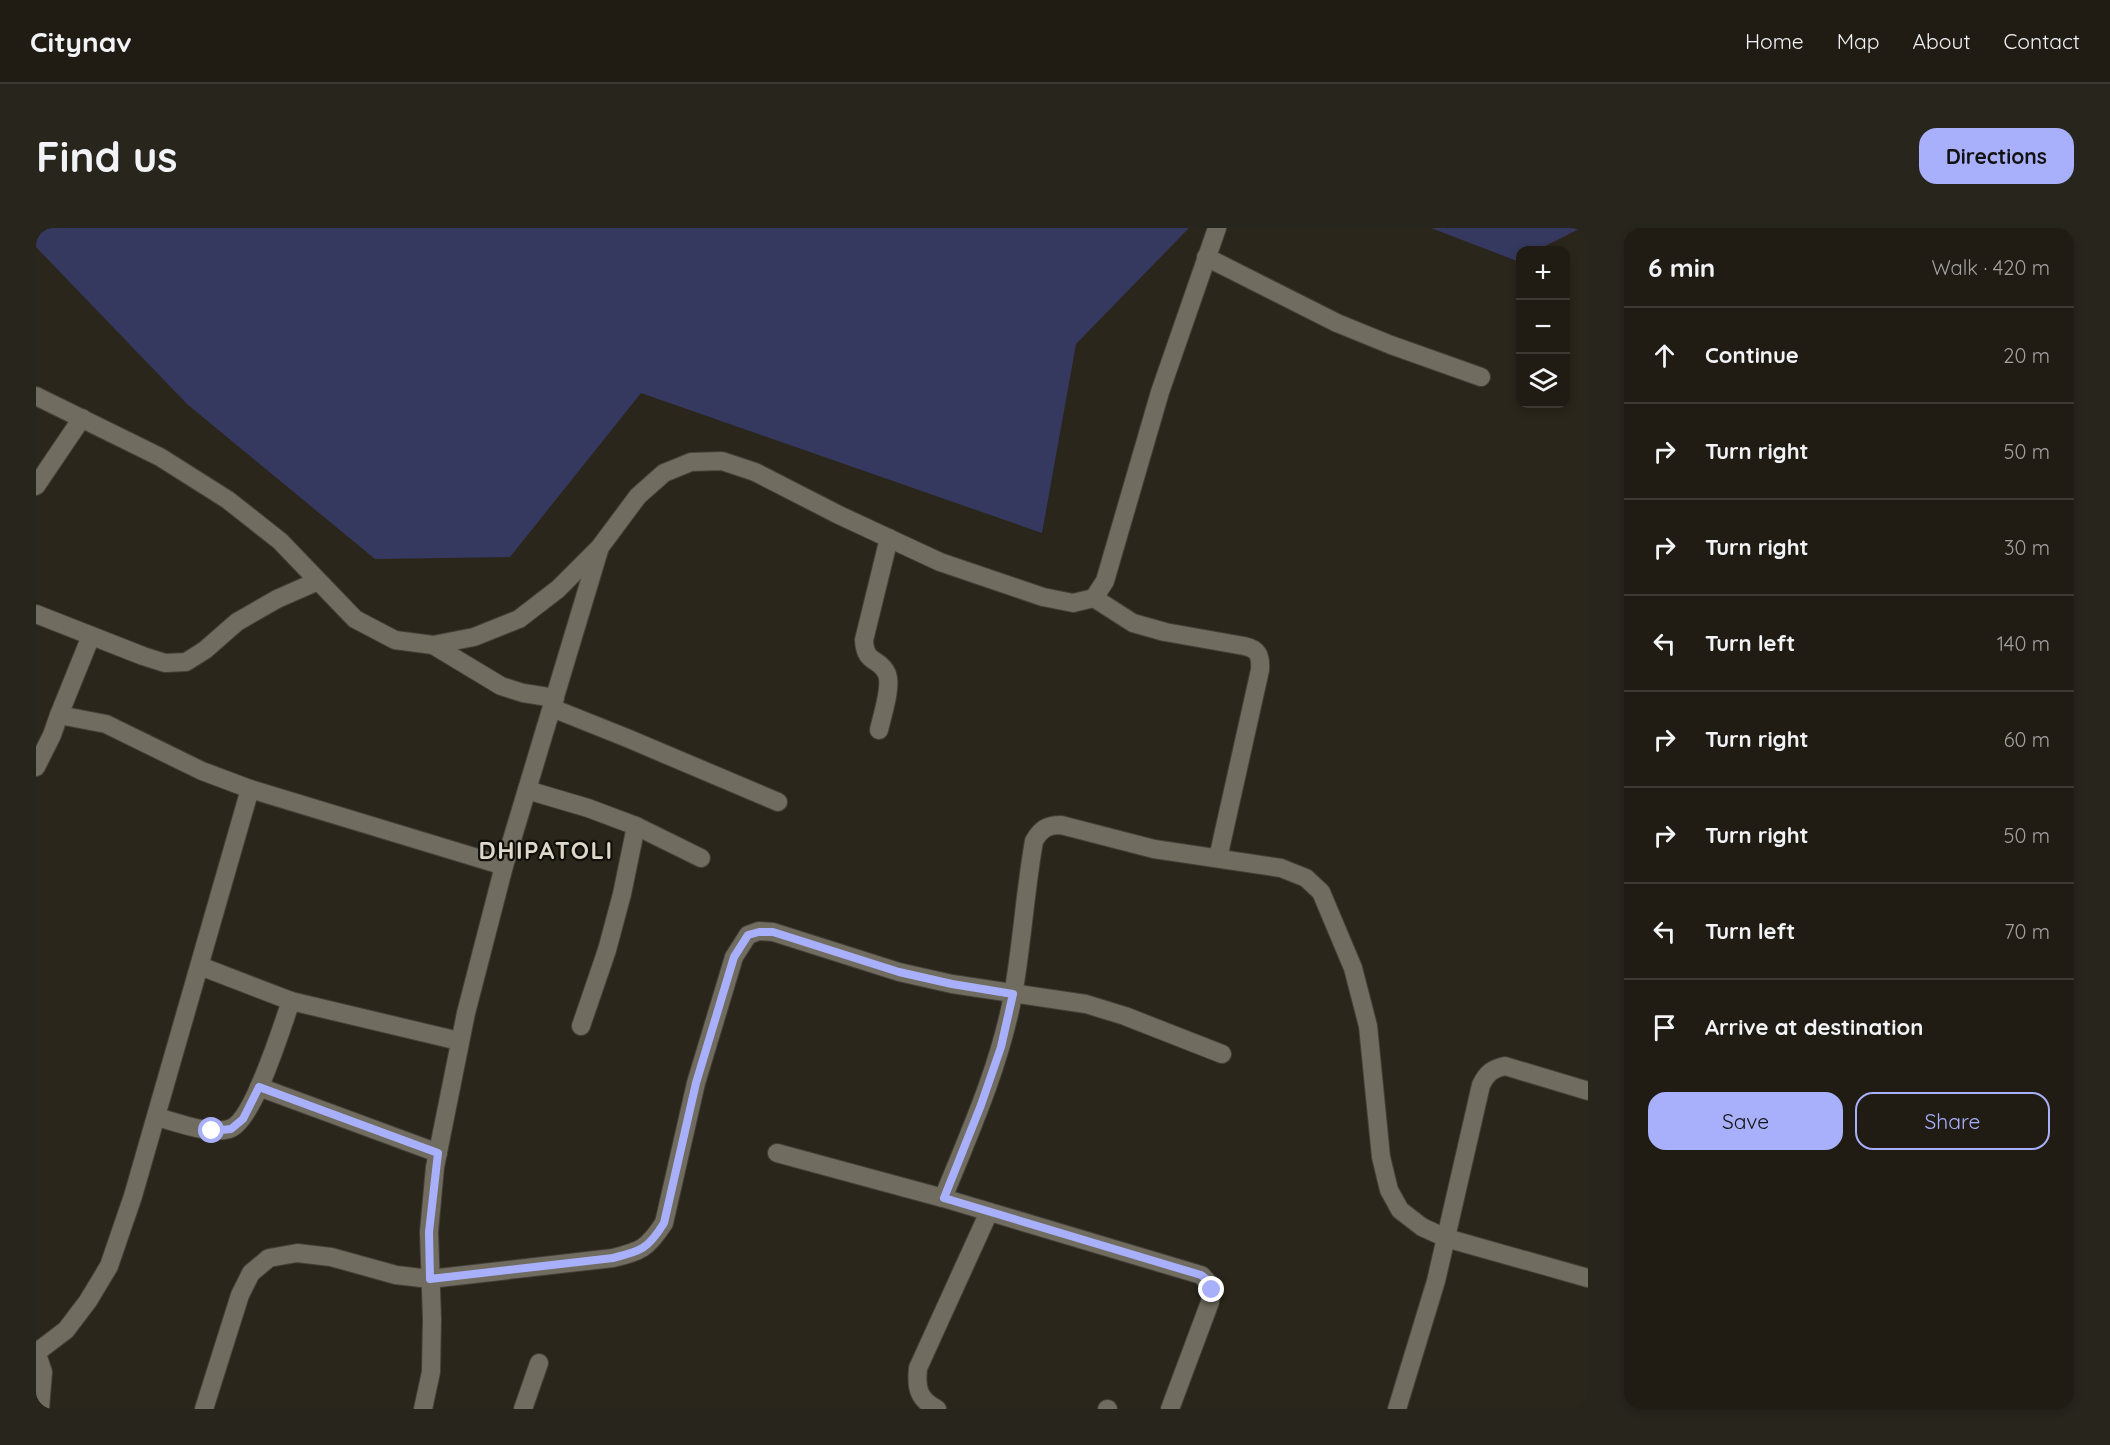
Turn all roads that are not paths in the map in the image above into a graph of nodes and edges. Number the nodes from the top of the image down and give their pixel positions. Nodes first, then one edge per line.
1 (1217, 228) edge
2 (1206, 256) junction
3 (1480, 377) dead end
4 (36, 396) edge
5 (82, 418) junction
6 (36, 486) edge
7 (889, 538) junction
8 (600, 547) junction
9 (318, 581) junction
10 (1094, 598) junction
11 (36, 614) edge
12 (92, 636) junction
13 (433, 645) junction
14 (553, 703) junction
15 (59, 715) junction
16 (879, 730) dead end
17 (44, 731) edge
18 (36, 767) edge
19 (250, 789) junction
20 (527, 790) junction
21 (778, 802) dead end
22 (636, 826) junction
23 (701, 858) dead end
24 (1218, 858) junction
25 (504, 866) junction
26 (200, 966) junction
27 (1013, 994) junction
28 (291, 1001) junction
29 (581, 1026) dead end
30 (459, 1041) junction
31 (1222, 1054) dead end
32 (259, 1087) junction
33 (1588, 1091) edge
34 (156, 1117) junction
35 (438, 1153) junction
36 (777, 1153) dead end
37 (944, 1198) junction
38 (989, 1212) junction
39 (1446, 1238) junction
40 (1588, 1278) edge
41 (430, 1279) junction
42 (37, 1351) edge
43 (539, 1363) dead end
44 (40, 1409) edge
45 (204, 1409) edge
46 (423, 1409) edge
47 (523, 1409) edge
48 (937, 1409) edge
49 (1170, 1409) edge
50 (1397, 1409) edge

1 - 2 street
2 - 3 street
2 - 10 street
4 - 5 street
5 - 6 street
5 - 9 street
7 - 8 street
7 - 10 street
7 - 16 street
8 - 13 street
8 - 14 street
9 - 12 street
9 - 13 street
10 - 24 street
11 - 12 street
12 - 15 street
13 - 14 street
14 - 20 street
14 - 21 street
15 - 17 street
15 - 19 street
17 - 18 street
19 - 25 street
19 - 26 street
20 - 22 street
20 - 25 street
22 - 23 street
22 - 29 street
24 - 27 street
24 - 39 street
25 - 30 street
26 - 28 street
26 - 34 street
27 - 31 street
27 - 37 street
27 - 41 street
28 - 30 street
28 - 32 street
30 - 35 street
32 - 34 street
32 - 35 street
33 - 39 street
34 - 42 street
35 - 41 street
36 - 37 street
37 - 38 street
38 - 48 street
38 - 49 street
39 - 40 street
39 - 50 street
41 - 45 street
41 - 46 street
42 - 44 street
43 - 47 street

